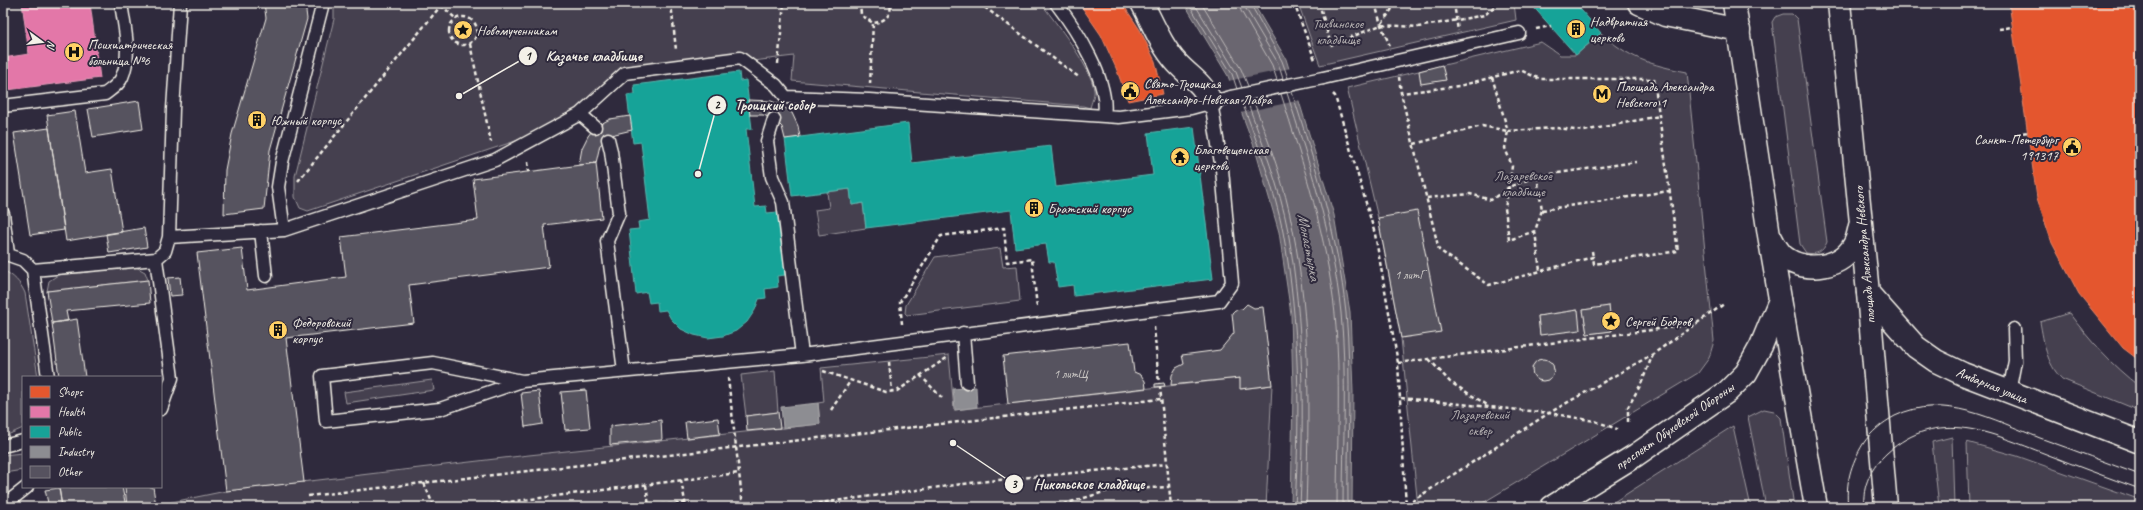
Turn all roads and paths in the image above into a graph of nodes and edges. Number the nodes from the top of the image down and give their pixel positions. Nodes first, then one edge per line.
1 (121, 3) edge
2 (180, 3) edge
3 (323, 3) edge
4 (671, 3) edge
5 (784, 3) edge
6 (860, 3) edge
7 (890, 3) edge
8 (978, 3) edge
9 (1056, 3) edge
10 (1142, 3) edge
11 (1294, 3) edge
12 (1319, 3) edge
13 (1375, 3) edge
14 (1396, 3) edge
15 (1454, 3) edge
16 (1498, 3) edge
17 (1639, 3) edge
18 (1734, 3) edge
19 (1839, 3) edge
20 (442, 4) edge
21 (456, 19) junction
22 (1456, 20) junction
23 (873, 23) junction
24 (1381, 25) junction
25 (2012, 27) dead end
26 (1999, 29) dead end
27 (1739, 30) junction
28 (1458, 33) dead end
29 (1519, 33) dead end
30 (470, 44) junction
31 (1391, 48) dead end
32 (1315, 60) dead end
33 (678, 66) junction
34 (1398, 75) dead end
35 (1324, 78) junction
36 (1492, 78) junction
37 (776, 85) junction
38 (1401, 93) junction
39 (1104, 96) junction
40 (869, 100) junction
41 (1221, 100) junction
42 (3, 106) edge
43 (580, 114) junction
44 (1104, 116) junction
45 (1659, 116) junction
46 (774, 119) dead end
47 (595, 128) dead end
48 (1508, 132) junction
49 (2028, 132) dead end
50 (2016, 134) dead end
51 (608, 139) dead end
52 (1414, 144) junction
53 (495, 160) junction
54 (1636, 162) dead end
55 (1537, 176) junction
56 (295, 185) dead end
57 (1509, 187) junction
58 (1669, 191) junction
59 (1426, 198) junction
60 (1542, 210) junction
61 (3, 214) edge
62 (1861, 223) junction
63 (284, 230) junction
64 (1535, 231) junction
65 (261, 232) junction
66 (1769, 235) junction
67 (169, 237) junction
68 (1592, 251) dead end
69 (5, 254) edge
70 (1593, 258) junction
71 (156, 259) junction
72 (33, 270) junction
73 (1540, 272) junction
74 (266, 276) dead end
75 (1868, 293) junction
76 (1780, 300) junction
77 (1724, 304) dead end
78 (1152, 310) junction
79 (1039, 324) junction
80 (1698, 324) junction
81 (2014, 329) dead end
82 (963, 333) junction
83 (904, 341) junction
84 (888, 343) junction
85 (806, 354) junction
86 (1654, 354) junction
87 (1428, 359) junction
88 (727, 363) junction
89 (1398, 363) junction
90 (624, 371) junction
91 (920, 375) junction
92 (48, 376) edge
93 (522, 380) junction
94 (851, 380) junction
95 (966, 383) dead end
96 (892, 391) junction
97 (2009, 392) junction
98 (942, 398) dead end
99 (1401, 398) junction
100 (1161, 400) junction
101 (162, 406) edge
102 (1491, 406) junction
103 (831, 410) dead end
104 (1548, 413) junction
105 (1628, 422) dead end
106 (1617, 429) dead end
107 (22, 441) edge
108 (2140, 442) edge
109 (3, 446) edge
110 (736, 447) junction
111 (1167, 464) junction
112 (738, 473) junction
113 (681, 480) junction
114 (424, 483) junction
115 (646, 485) junction
116 (1169, 487) junction
117 (26, 488) edge
118 (308, 496) dead end
119 (1275, 503) dead end
120 (1291, 503) dead end
121 (1352, 504) dead end
122 (685, 505) edge
123 (1387, 505) dead end
124 (3, 506) edge
125 (649, 506) edge
126 (1406, 506) edge
127 (434, 507) edge
128 (469, 507) edge
129 (640, 507) edge
130 (743, 507) edge
131 (790, 507) edge
132 (1029, 507) edge
133 (1171, 507) edge
134 (1552, 507) edge
135 (1816, 507) edge
136 (1886, 507) edge

1 - 42 lane
2 - 67 lane
3 - 63 lane
4 - 33 path
5 - 37 path
6 - 23 path
7 - 23 path
8 - 39 path
9 - 39 lane
10 - 41 main road
11 - 32 path
12 - 24 path
13 - 24 path
14 - 24 path
15 - 22 path
16 - 22 path
17 - 27 main road
18 - 27 main road
19 - 62 main road, площадь Александра Невского
20 - 21 path
20 - 56 path
21 - 30 path
21 - 30 path
22 - 24 path
22 - 28 path
23 - 40 path
24 - 31 path
25 - 26 path
27 - 66 main road
29 - 35 lane
30 - 53 path
33 - 37 lane
33 - 43 lane
34 - 38 path
35 - 41 lane, bridge
35 - 89 path
36 - 38 path
36 - 45 path
36 - 48 path
37 - 40 lane
38 - 52 path
39 - 44 lane
40 - 44 lane
41 - 44 lane
41 - 78 lane
43 - 47 lane
43 - 53 lane
45 - 48 path
45 - 58 path
46 - 85 lane
48 - 52 path
48 - 57 path
49 - 50 path
51 - 90 lane
52 - 59 path
53 - 63 lane
54 - 55 path
55 - 57 path
55 - 60 path
57 - 59 path
57 - 64 path
58 - 60 path
58 - 70 path
59 - 73 path
60 - 64 path
61 - 69 lane
62 - 66 main road
62 - 75 main road, площадь Александра Невского
63 - 65 lane
64 - 73 path
65 - 67 lane
65 - 74 lane
66 - 76 main road
67 - 71 lane
68 - 70 path
69 - 72 lane
70 - 73 path
71 - 72 lane
71 - 101 lane
72 - 92 lane
75 - 97 main road, Амбарная улица
75 - 136 main road, площадь Александра Невского
76 - 134 main road, проспект Обуховской Обороны
76 - 135 main road
77 - 80 path
78 - 79 lane
78 - 100 path
79 - 82 lane
79 - 83 path
80 - 86 path
80 - 87 path
81 - 97 lane
82 - 83 lane
82 - 91 path
82 - 95 lane
83 - 84 lane
84 - 85 lane
84 - 96 path
85 - 88 lane
85 - 94 path
86 - 104 path
86 - 105 path
87 - 89 path
87 - 102 path
88 - 90 lane
88 - 110 path
89 - 99 path
90 - 93 lane
91 - 96 path
91 - 98 path
93 - 93 lane
94 - 96 path
94 - 103 path
97 - 108 main road, Амбарная улица
99 - 102 path
99 - 126 path
100 - 110 path
100 - 111 path
102 - 104 path
104 - 106 path
104 - 126 path
107 - 109 lane
110 - 112 path
110 - 114 path
111 - 116 path
111 - 131 path
112 - 113 path
112 - 130 path
113 - 115 path
113 - 122 path
114 - 118 path
114 - 127 path
115 - 125 path
115 - 128 path
116 - 132 path
116 - 133 path
117 - 124 lane
119 - 120 path
121 - 123 path
122 - 125 path
125 - 129 path

